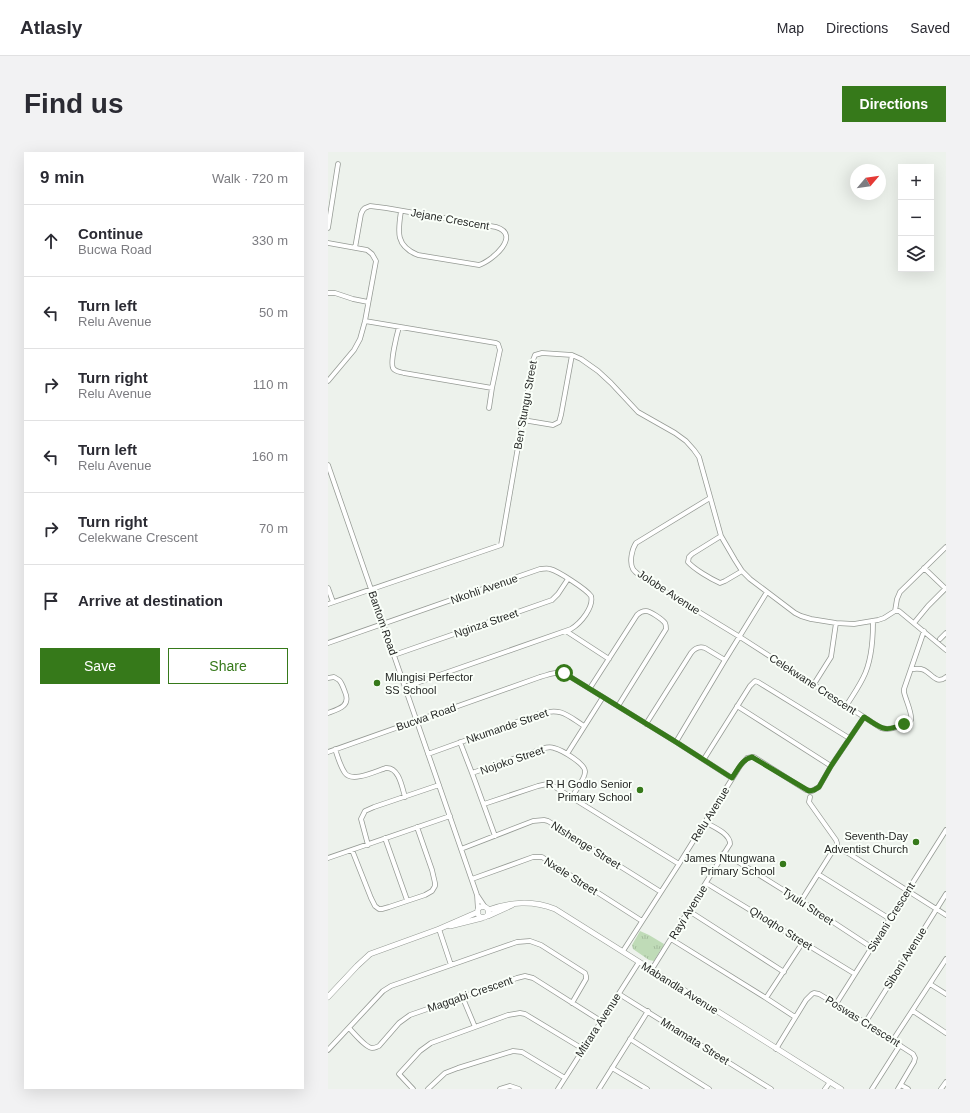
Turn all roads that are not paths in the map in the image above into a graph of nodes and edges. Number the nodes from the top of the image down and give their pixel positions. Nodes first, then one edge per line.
1 (338, 164) dead end
2 (328, 182) edge
3 (335, 183) junction
4 (401, 211) junction
5 (328, 228) edge
6 (328, 243) edge
7 (355, 248) junction
8 (328, 293) edge
9 (368, 302) junction
10 (365, 321) junction
11 (399, 327) junction
12 (572, 355) junction
13 (329, 379) edge
14 (492, 388) junction
15 (489, 408) dead end
16 (523, 420) junction
17 (328, 465) edge
18 (710, 498) junction
19 (721, 536) junction
20 (946, 547) edge
21 (924, 568) junction
22 (742, 571) junction
23 (568, 579) junction
24 (328, 588) edge
25 (946, 588) edge
26 (372, 589) junction
27 (767, 592) junction
28 (333, 602) junction
29 (328, 604) edge
30 (895, 611) junction
31 (873, 622) junction
32 (836, 623) junction
33 (914, 623) junction
34 (383, 624) junction
35 (566, 631) junction
36 (924, 631) junction
37 (946, 633) edge
38 (740, 637) junction
39 (940, 639) dead end
40 (328, 643) edge
41 (946, 650) edge
42 (394, 655) junction
43 (609, 659) junction
44 (725, 660) junction
45 (911, 669) junction
46 (946, 677) edge
47 (328, 678) edge
48 (814, 684) junction
49 (405, 687) junction
50 (590, 688) junction
51 (603, 697) junction
52 (618, 706) junction
53 (737, 706) junction
54 (846, 706) junction
55 (328, 713) edge
56 (864, 717) junction
57 (416, 720) junction
58 (646, 724) junction
59 (584, 726) junction
60 (849, 738) junction
61 (460, 742) junction
62 (676, 742) junction
63 (335, 749) junction
64 (328, 752) edge
65 (428, 754) junction
66 (567, 754) junction
67 (704, 760) junction
68 (831, 766) junction
69 (472, 773) junction
70 (732, 778) junction
71 (439, 785) junction
72 (405, 797) junction
73 (572, 797) junction
74 (810, 797) dead end
75 (484, 804) junction
76 (450, 816) junction
77 (705, 822) junction
78 (417, 827) junction
79 (946, 830) edge
80 (495, 836) junction
81 (385, 838) junction
82 (368, 845) junction
83 (461, 848) junction
84 (836, 848) junction
85 (352, 850) junction
86 (724, 853) junction
87 (328, 858) edge
88 (679, 864) junction
89 (818, 874) junction
90 (472, 879) junction
91 (706, 883) junction
92 (908, 891) junction
93 (661, 892) junction
94 (946, 894) edge
95 (477, 895) junction
96 (407, 900) junction
97 (801, 901) junction
98 (937, 908) junction
99 (478, 911) junction
100 (487, 911) junction
101 (689, 911) junction
102 (946, 915) edge
103 (482, 918) junction
104 (890, 919) junction
105 (642, 921) junction
106 (441, 928) junction
107 (671, 939) junction
108 (803, 942) junction
109 (872, 947) junction
110 (623, 951) junction
111 (946, 959) edge
112 (639, 962) junction
113 (451, 965) junction
114 (652, 969) junction
115 (784, 972) junction
116 (855, 974) junction
117 (930, 984) junction
118 (619, 994) junction
119 (946, 994) edge
120 (462, 996) junction
121 (328, 997) edge
122 (766, 998) junction
123 (572, 1003) junction
124 (836, 1004) junction
125 (648, 1011) junction
126 (913, 1011) junction
127 (795, 1017) junction
128 (601, 1021) junction
129 (865, 1022) junction
130 (475, 1027) junction
131 (349, 1028) junction
132 (946, 1033) edge
133 (630, 1039) junction
134 (893, 1040) junction
135 (900, 1045) junction
136 (583, 1049) junction
137 (776, 1049) junction
138 (328, 1050) edge
139 (612, 1068) junction
140 (565, 1078) junction
141 (830, 1082) junction
142 (946, 1082) edge
143 (901, 1085) junction
144 (707, 1088) edge
145 (413, 1089) edge
146 (428, 1089) edge
147 (500, 1089) edge
148 (519, 1089) edge
149 (558, 1089) edge
150 (599, 1089) edge
151 (646, 1089) edge
152 (771, 1089) edge
153 (825, 1089) edge
154 (841, 1089) edge
155 (872, 1089) edge
156 (898, 1089) edge
157 (908, 1089) edge
158 (941, 1089) edge

1 - 3 street
2 - 3 street
3 - 5 street
4 - 4 street, Jejane Crescent
4 - 7 street, Jejane Crescent
6 - 7 street
7 - 9 street
8 - 9 street
9 - 10 street
10 - 11 street
10 - 13 street
11 - 14 street
11 - 14 street
12 - 16 street, Ben Stungu Street
12 - 16 street
12 - 18 street, Ben Stungu Street
14 - 15 street
16 - 26 street, Ben Stungu Street
17 - 26 street, Bantom Road
18 - 19 street, Ben Stungu Street
18 - 38 street, Jolobe Avenue
19 - 22 street, Ben Stungu Street
19 - 22 street
20 - 21 street
21 - 25 street
21 - 30 street
22 - 27 street, Ben Stungu Street
23 - 34 street, Nkohli Avenue
23 - 35 street, Nkohli Avenue
23 - 42 street, Nginza Street
24 - 28 street
25 - 33 street
26 - 28 street
26 - 34 street, Bantom Road
27 - 32 street, Ben Stungu Street
27 - 38 street
28 - 29 street
30 - 31 street, Ben Stungu Street
30 - 33 street
31 - 32 street, Ben Stungu Street
31 - 54 street
32 - 48 street
33 - 36 street
34 - 40 street, Nkohli Avenue
34 - 42 street, Bantom Road
35 - 43 street
35 - 49 street
36 - 41 street
36 - 45 street, Celekwane Crescent
37 - 39 street
38 - 44 street
38 - 48 street, Celekwane Crescent
42 - 49 street, Bantom Road
43 - 50 street
43 - 52 street
44 - 58 street
44 - 62 street
45 - 46 street
45 - 56 street, Celekwane Crescent
47 - 55 street
48 - 54 street, Celekwane Crescent
49 - 57 street, Bantom Road
50 - 51 street, Bucwa Road
50 - 57 street, Bucwa Road
51 - 52 street, Bucwa Road
51 - 59 street
52 - 58 street, Bucwa Road
53 - 60 street
53 - 67 street
53 - 68 street
54 - 56 street, Celekwane Crescent
56 - 60 street, Relu Avenue
57 - 63 street, Bucwa Road
57 - 65 street, Bantom Road
58 - 62 street, Bucwa Road
59 - 61 street, Nkumande Street
59 - 66 street
60 - 68 street, Relu Avenue
61 - 65 street, Nkumande Street
61 - 69 street
62 - 67 street, Bucwa Road
63 - 64 street, Bucwa Road
63 - 72 street
65 - 71 street, Bantom Road
66 - 69 street, Nojoko Street
66 - 73 street, Nojoko Street
67 - 70 street, Bucwa Road
68 - 70 street, Relu Avenue
69 - 75 street
70 - 77 street, Relu Avenue
71 - 72 street
71 - 76 street, Bantom Road
72 - 82 street
73 - 75 street
73 - 88 street
74 - 84 street
75 - 80 street
76 - 78 street
76 - 83 street, Bantom Road
77 - 86 street, Rayi Avenue
77 - 88 street, Relu Avenue
78 - 81 street
78 - 96 street
79 - 92 street, Siwani Crescent
80 - 83 street, Ntshenge Street
80 - 93 street, Ntshenge Street
81 - 82 street
81 - 96 street
82 - 85 street
83 - 90 street, Bantom Road
84 - 89 street
84 - 92 street
85 - 87 street
85 - 96 street
86 - 91 street, Rayi Avenue
86 - 97 street, Tyulu Street
88 - 93 street, Relu Avenue
89 - 97 street
89 - 104 street
90 - 95 street, Bantom Road
90 - 105 street, Nxele Street
91 - 101 street, Rayi Avenue
91 - 108 street, Qhoqho Street
92 - 98 street
92 - 104 street, Siwani Crescent
93 - 105 street, Relu Avenue
94 - 98 street, Siboni Avenue
95 - 99 street, Bantom Road
95 - 100 street, Bantom Road
97 - 109 street, Tyulu Street
98 - 102 street
98 - 129 street, Siboni Avenue
99 - 100 street
99 - 103 street
99 - 106 street
100 - 103 street
100 - 110 street, Mabandla Avenue
101 - 107 street, Rayi Avenue
101 - 115 street
103 - 106 street
104 - 109 street, Siwani Crescent
105 - 110 street, Relu Avenue
106 - 113 street
106 - 121 street
107 - 114 street, Rayi Avenue
107 - 122 street
108 - 115 street
108 - 116 street, Qhoqho Street
109 - 116 street, Siwani Crescent
110 - 112 street, Mabandla Avenue
111 - 117 street
112 - 114 street, Mabandla Avenue
112 - 118 street, Mtirara Avenue
113 - 123 street
113 - 131 street
114 - 137 street, Mabandla Avenue
115 - 122 street
116 - 124 street, Siwani Crescent
117 - 119 street
117 - 126 street
118 - 125 street, Mnamata Street
118 - 128 street, Mtirara Avenue
120 - 123 street, Magqabi Crescent
120 - 130 street
120 - 131 street, Magqabi Crescent
122 - 127 street
123 - 128 street, Magqabi Crescent
124 - 127 street, Poswas Crescent
124 - 129 street, Poswas Crescent
125 - 133 street
125 - 152 street, Mnamata Street
126 - 132 street
126 - 134 street
127 - 137 street, Poswas Crescent
128 - 136 street, Mtirara Avenue
129 - 134 street, Poswas Crescent
130 - 136 street
130 - 145 street
131 - 138 street
133 - 139 street
133 - 144 street
134 - 135 street, Poswas Crescent
135 - 143 street, Poswas Crescent
135 - 155 street
136 - 140 street, Mtirara Avenue
137 - 141 street, Mabandla Avenue
139 - 150 street
139 - 151 street
140 - 146 street
140 - 149 street, Mtirara Avenue
141 - 153 street
141 - 154 street, Mabandla Avenue
142 - 158 street
143 - 156 street, Poswas Crescent
143 - 157 street
147 - 148 street

